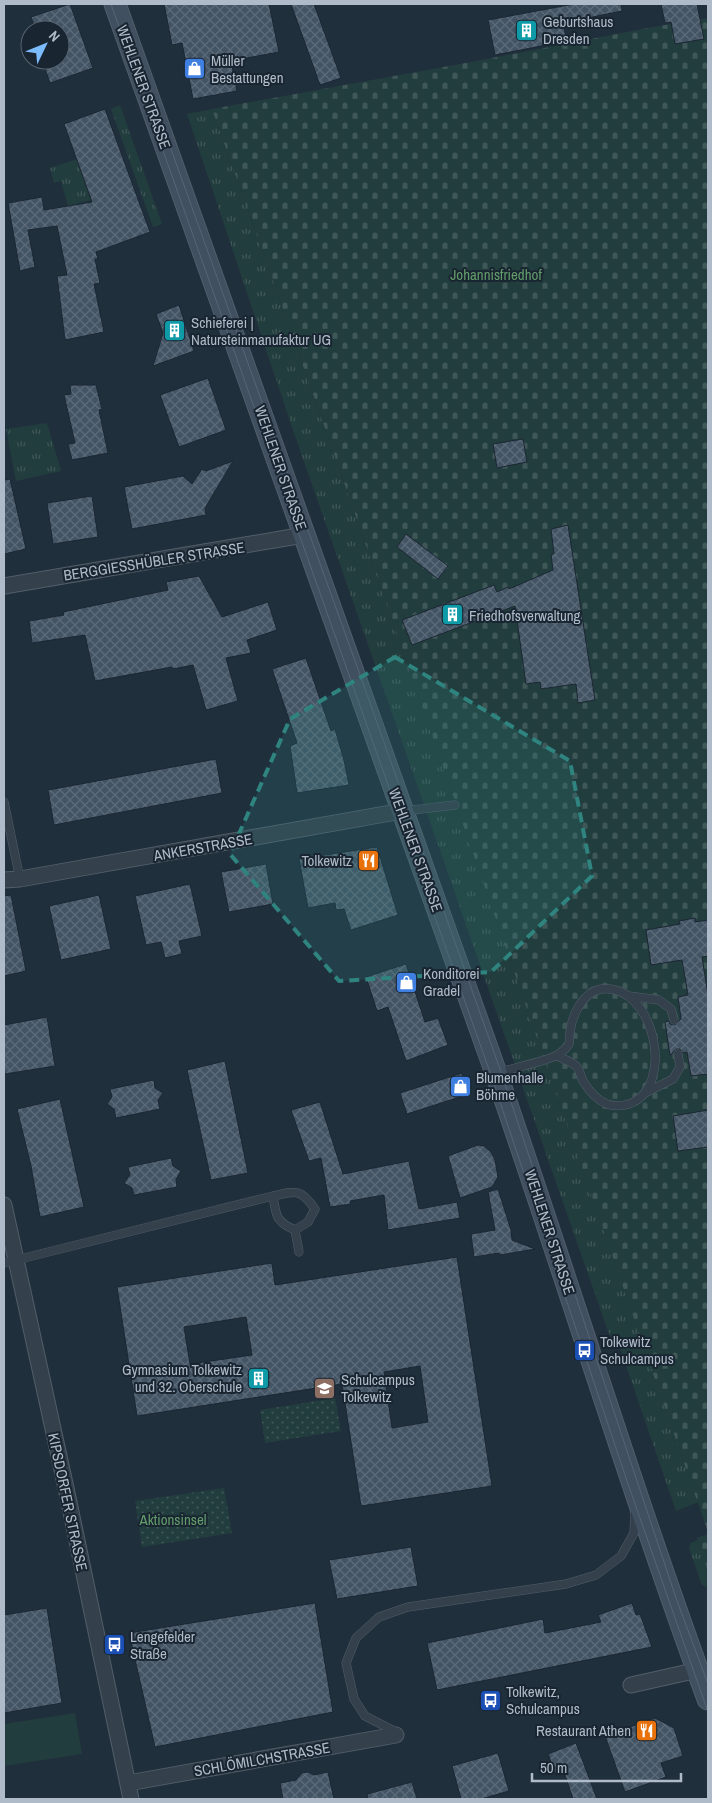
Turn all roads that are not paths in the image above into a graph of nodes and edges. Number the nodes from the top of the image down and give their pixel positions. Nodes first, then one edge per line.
1 (115, 4) edge
2 (304, 536) junction
3 (4, 586) edge
4 (4, 802) edge
5 (455, 805) dead end
6 (402, 811) junction
7 (20, 879) junction
8 (4, 880) edge
9 (629, 996) junction
10 (674, 1020) dead end
11 (678, 1054) dead end
12 (557, 1056) junction
13 (496, 1073) junction
14 (645, 1093) junction
15 (273, 1196) junction
16 (4, 1205) edge
17 (295, 1230) junction
18 (299, 1252) dead end
19 (10, 1262) edge
20 (637, 1496) junction
21 (698, 1670) junction
22 (631, 1684) dead end
23 (707, 1694) edge
24 (397, 1734) joint
25 (128, 1783) junction
26 (131, 1799) edge

1 - 2 main road, WEHLENER STRASSE
2 - 3 street, BERGGIESSHÜBLER STRASSE
2 - 6 main road, WEHLENER STRASSE
4 - 7 lane
5 - 6 lane
6 - 7 street, ANKERSTRASSE
6 - 13 main road, WEHLENER STRASSE
7 - 8 street, ANKERSTRASSE
9 - 10 lane
9 - 12 lane
9 - 14 lane
11 - 14 lane
12 - 13 lane
12 - 14 lane
13 - 20 main road, WEHLENER STRASSE
15 - 17 lane
15 - 17 lane
15 - 19 lane
16 - 19 street, KIPSDORFER STRASSE
17 - 18 lane
19 - 25 street, KIPSDORFER STRASSE
20 - 21 main road, WEHLENER STRASSE
20 - 24 lane
21 - 22 street
21 - 23 main road, WEHLENER STRASSE
24 - 25 street, SCHLÖMILCHSTRASSE
25 - 26 street, KIPSDORFER STRASSE

